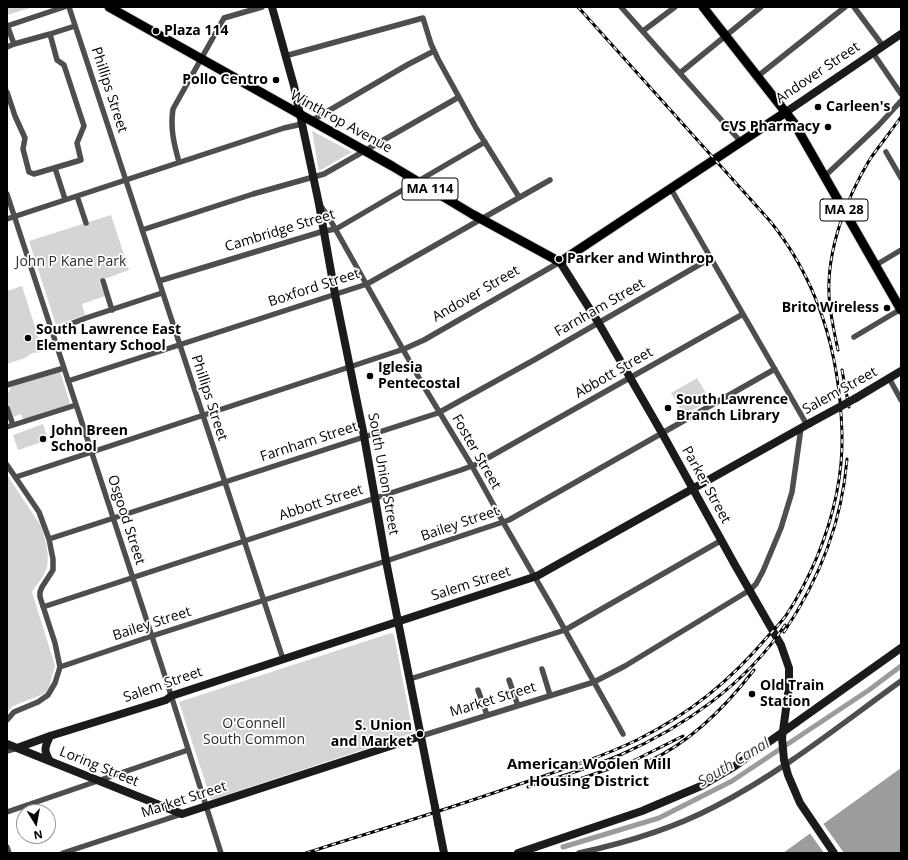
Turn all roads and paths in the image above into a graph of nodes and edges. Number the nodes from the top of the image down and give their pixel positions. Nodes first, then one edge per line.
1 (64, 7) edge
2 (69, 7) edge
3 (109, 7) edge
4 (262, 7) edge
5 (272, 7) edge
6 (621, 7) edge
7 (675, 7) edge
8 (703, 7) edge
9 (761, 7) edge
10 (845, 7) edge
11 (854, 7) edge
12 (7, 25) edge
13 (76, 26) junction
14 (643, 31) junction
15 (50, 34) junction
16 (901, 34) edge
17 (726, 36) junction
18 (14, 44) junction
19 (883, 46) junction
20 (7, 47) edge
21 (434, 51) junction
22 (873, 53) junction
23 (285, 56) junction
24 (201, 59) junction
25 (680, 73) junction
26 (758, 76) junction
27 (7, 92) edge
28 (901, 94) edge
29 (460, 97) junction
30 (901, 100) edge
31 (786, 112) junction
32 (304, 120) junction
33 (485, 142) junction
34 (741, 142) junction
35 (365, 152) junction
36 (886, 152) dead end
37 (179, 162) junction
38 (55, 168) junction
39 (825, 176) junction
40 (313, 178) junction
41 (901, 178) edge
42 (125, 180) junction
43 (550, 180) dead end
44 (417, 181) junction
45 (671, 189) junction
46 (7, 194) edge
47 (78, 196) junction
48 (519, 197) junction
49 (66, 200) junction
50 (319, 204) junction
51 (14, 216) junction
52 (7, 219) edge
53 (481, 219) junction
54 (86, 223) dead end
55 (336, 229) junction
56 (142, 230) junction
57 (324, 231) junction
58 (901, 250) edge
59 (711, 258) junction
60 (560, 262) junction
61 (876, 265) junction
62 (103, 281) dead end
63 (159, 281) junction
64 (366, 284) junction
65 (162, 293) junction
66 (335, 294) junction
67 (112, 310) junction
68 (901, 310) edge
69 (743, 314) junction
70 (598, 322) junction
71 (52, 331) junction
72 (854, 336) dead end
73 (179, 344) junction
74 (404, 349) junction
75 (64, 368) junction
76 (349, 368) junction
77 (775, 369) junction
78 (901, 372) edge
79 (630, 377) junction
80 (889, 378) junction
81 (68, 381) junction
82 (7, 385) edge
83 (901, 400) edge
84 (76, 405) junction
85 (7, 408) edge
86 (440, 412) junction
87 (203, 415) junction
88 (806, 425) junction
89 (10, 426) edge
90 (662, 433) junction
91 (364, 436) junction
92 (91, 452) junction
93 (7, 465) edge
94 (472, 466) junction
95 (16, 478) junction
96 (225, 482) junction
97 (693, 489) junction
98 (374, 498) junction
99 (112, 517) junction
100 (503, 522) junction
101 (49, 539) junction
102 (722, 540) junction
103 (244, 541) junction
104 (386, 561) junction
105 (534, 577) junction
106 (132, 578) junction
107 (750, 590) junction
108 (264, 601) junction
109 (43, 607) junction
110 (398, 621) junction
111 (565, 630) junction
112 (152, 636) junction
113 (901, 648) edge
114 (283, 659) junction
115 (60, 667) junction
116 (542, 669) dead end
117 (410, 679) junction
118 (509, 680) dead end
119 (901, 681) edge
120 (594, 682) junction
121 (478, 690) dead end
122 (550, 695) junction
123 (171, 696) junction
124 (518, 706) junction
125 (487, 715) junction
126 (7, 720) edge
127 (623, 734) dead end
128 (782, 734) junction
129 (50, 736) junction
130 (421, 736) junction
131 (7, 744) edge
132 (17, 748) junction
133 (188, 750) junction
134 (7, 751) edge
135 (50, 761) junction
136 (785, 763) junction
137 (99, 781) junction
138 (206, 806) junction
139 (7, 812) edge
140 (182, 814) junction
141 (7, 847) edge
142 (532, 851) edge
143 (9, 853) edge
144 (63, 853) edge
145 (221, 853) edge
146 (444, 853) edge
147 (518, 853) edge
148 (579, 853) edge
149 (834, 853) edge

1 - 12 street
2 - 13 street, Phillips Street
3 - 24 main road, Winthrop Avenue / MA 114
4 - 24 street
5 - 23 main road, South Union Street
6 - 14 street
7 - 14 street
8 - 17 main road, MA 28
9 - 17 street
10 - 26 street
11 - 19 street
12 - 18 street
13 - 15 street
13 - 42 street, Phillips Street
14 - 25 street
15 - 18 street
15 - 38 street
16 - 19 main road, Andover Street
17 - 25 street
17 - 26 main road, MA 28
18 - 20 street
19 - 22 main road, Andover Street
21 - 23 street
21 - 29 street
21 - 32 street
22 - 28 street
22 - 31 main road, Andover Street
23 - 32 main road, South Union Street
24 - 32 main road, Winthrop Avenue / MA 114
24 - 37 street
25 - 34 street
26 - 31 main road, MA 28
27 - 38 street
29 - 33 street
29 - 35 street
30 - 39 street
31 - 34 main road, Andover Street
31 - 39 main road, MA 28
32 - 35 main road, Winthrop Avenue / MA 114
32 - 37 street
32 - 40 main road, South Union Street
33 - 44 street, Cambridge Street
33 - 48 street
34 - 45 main road, Andover Street
35 - 40 street
35 - 44 main road, Winthrop Avenue / MA 114
36 - 41 street
37 - 42 street
38 - 49 street
39 - 61 main road, MA 28
40 - 50 main road, South Union Street
40 - 56 street
42 - 47 street
42 - 56 street, Phillips Street
43 - 48 street, Boxford Street
44 - 53 main road, Winthrop Avenue / MA 114
44 - 55 street, Cambridge Street
45 - 59 street
45 - 60 main road, Andover Street
46 - 51 street, Osgood Street
47 - 49 street
47 - 54 street
48 - 53 street, Boxford Street
49 - 51 street
50 - 55 street, Foster Street
50 - 57 main road, South Union Street
51 - 52 street
51 - 71 street, Osgood Street
53 - 60 main road, Winthrop Avenue / MA 114
53 - 64 street, Boxford Street
55 - 57 street, Cambridge Street
55 - 64 street, Foster Street
56 - 63 street, Phillips Street
57 - 63 street, Cambridge Street
57 - 66 main road, South Union Street
58 - 61 street
59 - 69 street
59 - 70 street, Farnham Street
60 - 70 main road, Parker Street / MA 114
60 - 74 street, Andover Street
61 - 68 main road, MA 28
62 - 67 street
63 - 65 street, Phillips Street
64 - 66 street, Boxford Street
64 - 74 street, Foster Street
65 - 67 street
65 - 73 street, Phillips Street
66 - 73 street, Boxford Street
66 - 76 main road, South Union Street
67 - 71 street
68 - 72 street
69 - 77 street
69 - 79 street, Abbott Street
70 - 79 main road, Parker Street / MA 114
70 - 86 street, Farnham Street
71 - 75 street, Osgood Street
73 - 81 street, Boxford Street
73 - 87 street, Phillips Street
74 - 76 street, Andover Street
74 - 86 street, Foster Street
75 - 81 street, Osgood Street
75 - 82 street
76 - 87 street, Andover Street
76 - 91 main road, South Union Street
77 - 88 street
77 - 90 street, Bailey Street
78 - 80 main road, Salem Street
79 - 90 main road, Parker Street / MA 114
79 - 94 street, Abbott Street
80 - 83 street
80 - 88 main road, Salem Street, bridge
81 - 84 street, Osgood Street
84 - 89 street
84 - 92 street, Osgood Street
85 - 89 street
86 - 91 street, Farnham Street
86 - 94 street, Foster Street
87 - 92 street, Andover Street
87 - 96 street, Phillips Street
88 - 97 main road, Salem Street
88 - 107 street, Market Street
90 - 97 main road, Parker Street / MA 114
90 - 100 street, Bailey Street
91 - 96 street, Farnham Street
91 - 98 main road, South Union Street
92 - 95 street, Andover Street
92 - 99 street, Osgood Street
93 - 95 street
94 - 98 street, Abbott Street
94 - 100 street, Foster Street
95 - 101 street
96 - 99 street, Farnham Street
96 - 103 street, Phillips Street
97 - 102 main road, Parker Street / MA 114
97 - 105 main road, Salem Street
98 - 103 street, Abbott Street
98 - 104 main road, South Union Street
99 - 101 street, Farnham Street
99 - 106 street, Osgood Street
100 - 104 street, Bailey Street
100 - 105 street, Foster Street
101 - 109 street
102 - 107 main road, Parker Street / MA 114
102 - 111 street
103 - 106 street, Abbott Street
103 - 108 street, Phillips Street
104 - 108 street, Bailey Street
104 - 110 main road, South Union Street
105 - 110 main road, Salem Street
105 - 111 street, Foster Street
106 - 109 street, Abbott Street
106 - 112 street, Osgood Street
107 - 120 street, Market Street
107 - 128 main road, Parker Street / MA 114
108 - 112 street, Bailey Street
108 - 114 street, Phillips Street
109 - 115 street
110 - 114 main road, Salem Street
110 - 117 main road, South Union Street
111 - 117 street
111 - 120 street, Foster Street
112 - 115 street, Bailey Street
112 - 123 street, Osgood Street
113 - 128 main road
114 - 123 main road, Salem Street
115 - 126 street
116 - 122 street
117 - 130 main road, South Union Street
118 - 124 street
119 - 136 street
120 - 122 street, Market Street
120 - 127 street, Foster Street
121 - 125 street
122 - 124 street, Market Street
123 - 129 main road, Salem Street
123 - 133 street, Osgood Street
124 - 125 street, Market Street
125 - 130 street, Market Street
128 - 136 main road, Parker Street
128 - 142 main road
129 - 132 main road, Salem Street
129 - 135 main road
130 - 138 main road, Market Street
130 - 146 main road, South Union Street, bridge
131 - 132 main road, Loring Street
132 - 134 street
132 - 135 main road, Loring Street
133 - 137 street
133 - 138 street, Osgood Street
135 - 137 main road, Loring Street
136 - 148 street
136 - 149 main road, Parker Street
137 - 139 street
137 - 140 main road, Loring Street
138 - 140 main road, Market Street
138 - 145 street, Osgood Street
140 - 144 street, Market Street
141 - 143 street
142 - 147 main road

